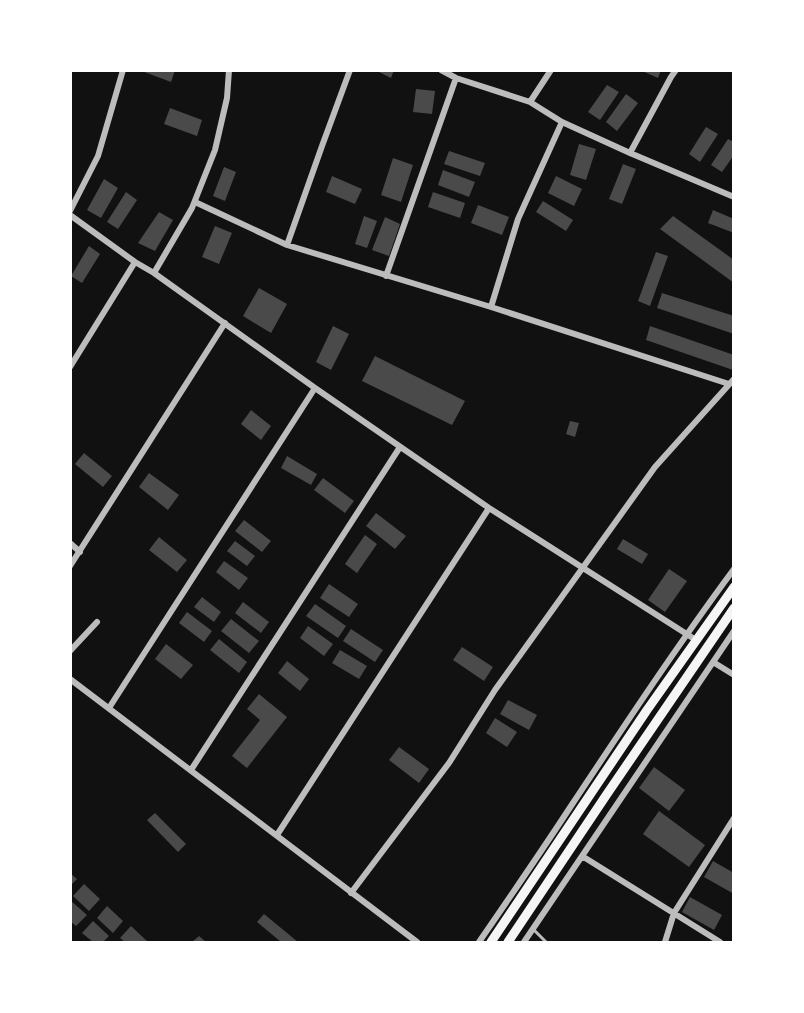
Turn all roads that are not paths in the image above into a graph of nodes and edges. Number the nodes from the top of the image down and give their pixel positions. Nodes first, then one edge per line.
1 (123, 70) edge
2 (229, 70) edge
3 (350, 70) edge
4 (441, 70) edge
5 (551, 70) edge
6 (676, 70) edge
7 (456, 78) junction
8 (530, 102) junction
9 (562, 122) junction
10 (630, 153) junction
11 (734, 197) edge
12 (195, 202) junction
13 (70, 213) edge
14 (287, 245) junction
15 (135, 262) junction
16 (154, 273) junction
17 (386, 276) junction
18 (491, 307) junction
19 (225, 323) junction
20 (70, 367) edge
21 (731, 381) edge
22 (315, 388) junction
23 (400, 447) junction
24 (489, 508) junction
25 (70, 543) edge
26 (80, 552) junction
27 (70, 566) edge
28 (582, 567) junction
29 (734, 569) edge
30 (734, 587) edge
31 (734, 608) edge
32 (97, 622) dead end
33 (734, 631) edge
34 (686, 633) junction
35 (696, 640) junction
36 (70, 651) edge
37 (713, 662) junction
38 (734, 675) edge
39 (70, 679) edge
40 (109, 708) junction
41 (191, 770) junction
42 (734, 819) edge
43 (731, 827) edge
44 (277, 835) junction
45 (582, 856) junction
46 (351, 893) junction
47 (674, 913) junction
48 (533, 929) junction
49 (417, 942) edge
50 (479, 942) edge
51 (491, 942) edge
52 (508, 942) edge
53 (524, 942) edge
54 (546, 942) edge
55 (665, 942) edge
56 (720, 942) edge

1 - 13 street
2 - 12 street
3 - 14 street
4 - 7 street
5 - 8 street
6 - 10 street
7 - 8 street
7 - 17 street
8 - 9 street
9 - 10 street
9 - 18 street
10 - 11 street
12 - 14 street
12 - 16 street
13 - 15 street
14 - 17 street
15 - 16 street
15 - 20 street
16 - 19 street
17 - 18 street
18 - 21 street
19 - 22 street
19 - 26 street
21 - 28 street
22 - 23 street
22 - 40 street
23 - 24 street
23 - 41 street
24 - 28 street
24 - 44 street
25 - 26 street
26 - 27 street
28 - 34 street
28 - 46 street
29 - 34 street
30 - 35 highway
31 - 52 highway
32 - 36 street
33 - 37 street
34 - 35 street
34 - 50 street
35 - 51 highway
37 - 38 street
37 - 45 street
39 - 40 street
40 - 41 street
41 - 44 street
42 - 43 street
43 - 47 street
44 - 46 street
45 - 47 street
45 - 48 street
46 - 49 street
47 - 55 street
47 - 56 street
48 - 53 street
48 - 54 lane

